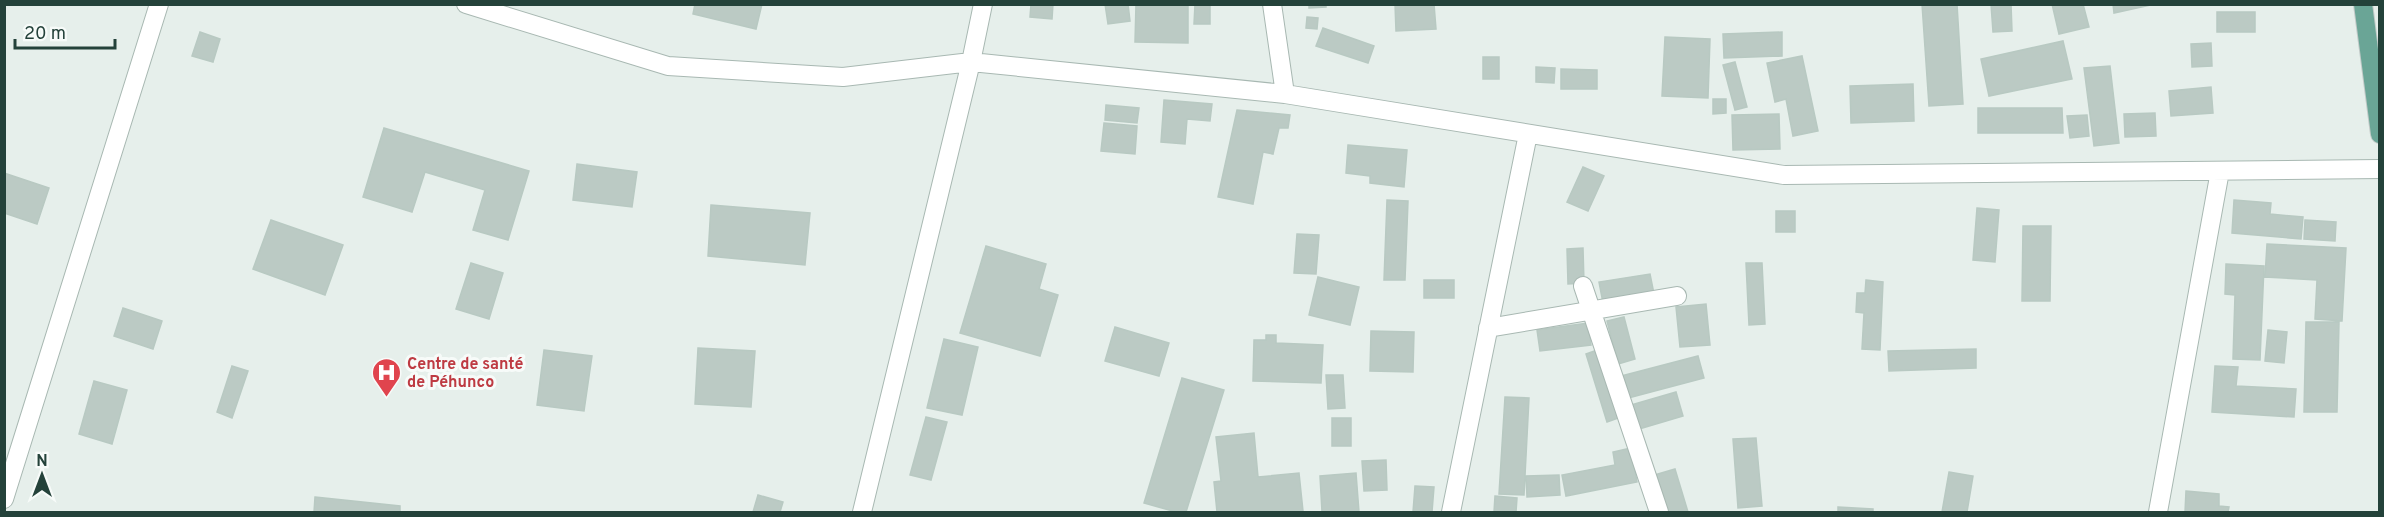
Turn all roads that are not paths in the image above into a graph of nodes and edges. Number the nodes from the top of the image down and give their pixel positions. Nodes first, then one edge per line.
1 (159, 4) edge
2 (466, 4) edge
3 (982, 4) edge
4 (1272, 4) edge
5 (2363, 4) edge
6 (971, 62) junction
7 (1285, 94) junction
8 (1528, 134) junction
9 (2379, 134) edge
10 (2379, 169) edge
11 (2220, 171) junction
12 (1583, 286) dead end
13 (1677, 296) dead end
14 (1592, 310) junction
15 (1488, 328) junction
16 (4, 499) edge
17 (862, 513) edge
18 (1451, 513) edge
19 (1659, 513) edge
20 (2158, 513) edge

1 - 16 street
2 - 6 street
3 - 6 street
4 - 7 street
5 - 9 main road
6 - 7 street
6 - 17 street
7 - 8 street
8 - 11 street
8 - 15 street
10 - 11 street
11 - 20 street
12 - 14 street
13 - 14 street
14 - 15 street
14 - 19 street
15 - 18 street

